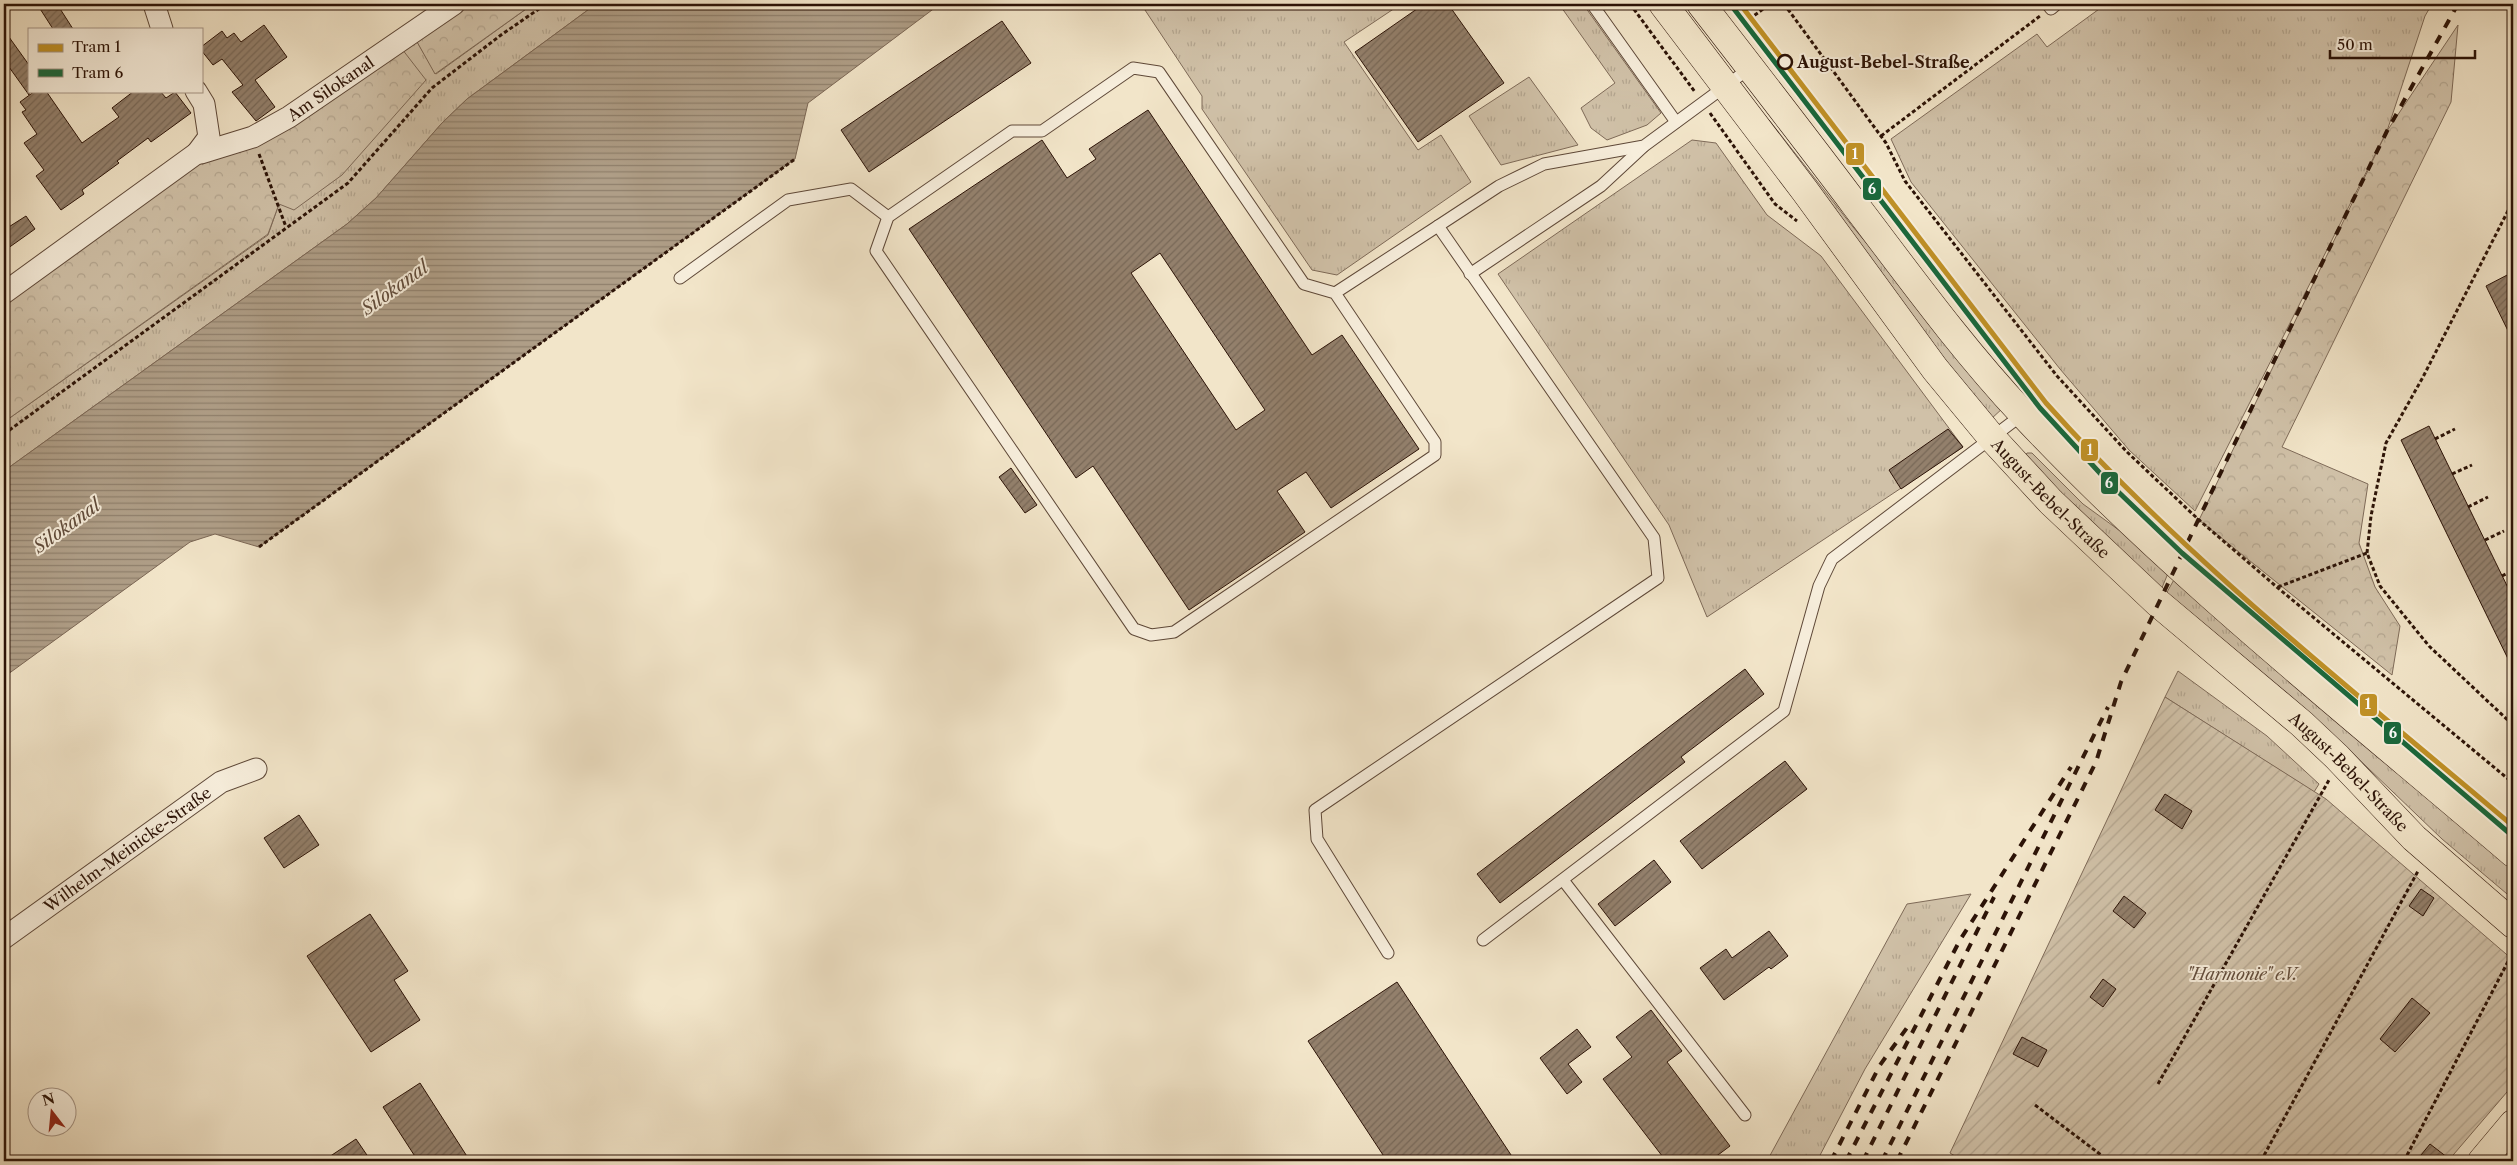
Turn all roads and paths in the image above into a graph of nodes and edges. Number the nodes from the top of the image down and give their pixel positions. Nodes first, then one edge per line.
1 (154, 4) edge
2 (454, 4) edge
3 (546, 4) edge
4 (1592, 4) edge
5 (1630, 4) edge
6 (1663, 4) edge
7 (1700, 4) edge
8 (1784, 4) edge
9 (2052, 5) edge
10 (162, 28) edge
11 (1752, 67) junction
12 (1679, 71) dead end
13 (1724, 86) junction
14 (197, 92) edge
15 (1676, 122) junction
16 (1881, 136) junction
17 (253, 137) junction
18 (1644, 146) junction
19 (197, 153) junction
20 (794, 159) dead end
21 (2513, 201) edge
22 (888, 217) junction
23 (1438, 226) junction
24 (286, 227) junction
25 (1470, 274) junction
26 (680, 278) dead end
27 (4, 293) edge
28 (1335, 293) junction
29 (2023, 414) junction
30 (2454, 429) dead end
31 (4, 434) edge
32 (1992, 438) junction
33 (2435, 439) dead end
34 (2472, 464) dead end
35 (2452, 474) dead end
36 (2488, 497) dead end
37 (2468, 507) dead end
38 (2504, 531) dead end
39 (2485, 540) dead end
40 (259, 547) dead end
41 (2367, 553) junction
42 (2513, 570) edge
43 (2502, 576) dead end
44 (2278, 588) junction
45 (2513, 725) edge
46 (256, 769) dead end
47 (2330, 778) dead end
48 (2513, 783) edge
49 (2513, 853) edge
50 (2418, 871) dead end
51 (1563, 880) junction
52 (2513, 924) edge
53 (4, 938) edge
54 (1483, 940) dead end
55 (2513, 952) edge
56 (1388, 953) dead end
57 (2158, 1084) dead end
58 (2035, 1105) dead end
59 (1746, 1115) dead end
60 (2513, 1124) edge
61 (2109, 1161) edge
62 (2261, 1161) edge
63 (2404, 1161) edge
64 (2482, 1161) edge

1 - 10 street
2 - 17 street, Am Silokanal
3 - 24 path
4 - 15 lane
5 - 12 path
6 - 13 main road, August-Bebel-Straße
7 - 11 main road
8 - 16 path
9 - 16 path
11 - 13 lane
11 - 29 main road
13 - 15 lane
13 - 32 main road, August-Bebel-Straße
14 - 19 street, Am Silokanal
15 - 18 lane
16 - 44 path
17 - 19 street, Am Silokanal
17 - 24 path
18 - 23 lane
18 - 25 lane
19 - 27 street, Am Silokanal
20 - 40 path
21 - 41 path
22 - 26 lane
22 - 28 lane
22 - 28 lane
23 - 25 lane
23 - 28 lane
24 - 31 path
25 - 56 lane
29 - 32 lane
29 - 49 main road
30 - 33 path
32 - 51 lane
32 - 52 main road, August-Bebel-Straße
34 - 35 path
36 - 37 path
38 - 39 path
41 - 44 path
41 - 45 path
42 - 43 path
44 - 48 path
46 - 53 street, Wilhelm-Meinicke-Straße
47 - 57 path
50 - 62 path
51 - 54 lane
51 - 59 lane
55 - 63 path
58 - 61 path
60 - 64 main road

